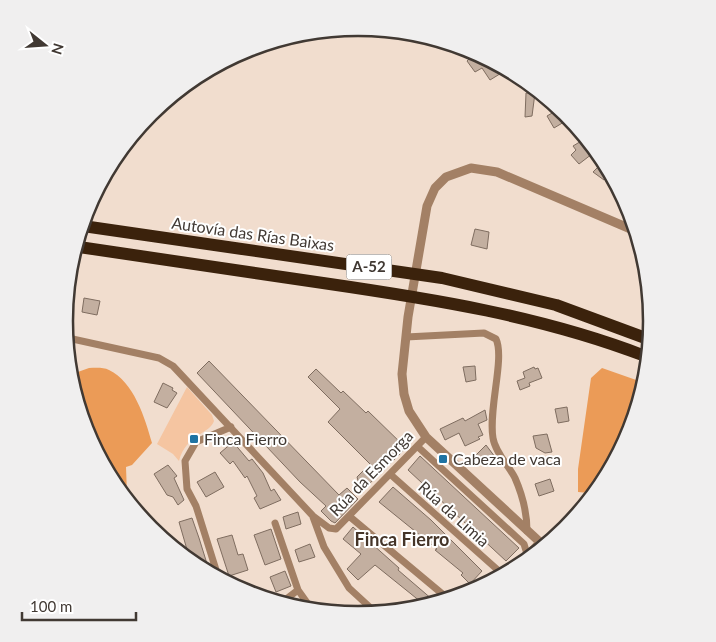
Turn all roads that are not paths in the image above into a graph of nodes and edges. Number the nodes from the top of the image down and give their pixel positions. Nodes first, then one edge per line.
1 (89, 227) edge
2 (627, 228) edge
3 (83, 248) edge
4 (406, 337) junction
5 (642, 337) edge
6 (74, 339) edge
7 (640, 355) edge
8 (231, 428) junction
9 (426, 437) junction
10 (417, 446) junction
11 (450, 460) junction
12 (442, 469) junction
13 (390, 474) junction
14 (313, 516) junction
15 (349, 516) junction
16 (275, 523) dead end
17 (527, 530) junction
18 (539, 541) edge
19 (526, 551) edge
20 (215, 568) edge
21 (497, 569) edge
22 (298, 590) junction
23 (442, 593) edge
24 (289, 597) edge
25 (306, 601) edge
26 (368, 605) edge

1 - 5 highway, Autovía das Rías Baixas / A-52
2 - 4 street
3 - 7 highway, A-52
4 - 9 street
4 - 17 street
6 - 8 street
8 - 14 street
8 - 20 street
9 - 10 street, Rúa da Esmorga
9 - 11 street
10 - 12 street
10 - 13 street, Rúa da Esmorga
11 - 12 street
11 - 17 street
12 - 19 street
13 - 15 street, Rúa da Esmorga
13 - 21 street, Rúa da Limia
14 - 15 street, Rúa da Esmorga
14 - 26 street
15 - 23 street
16 - 22 street
17 - 18 street
22 - 24 street
22 - 25 street

